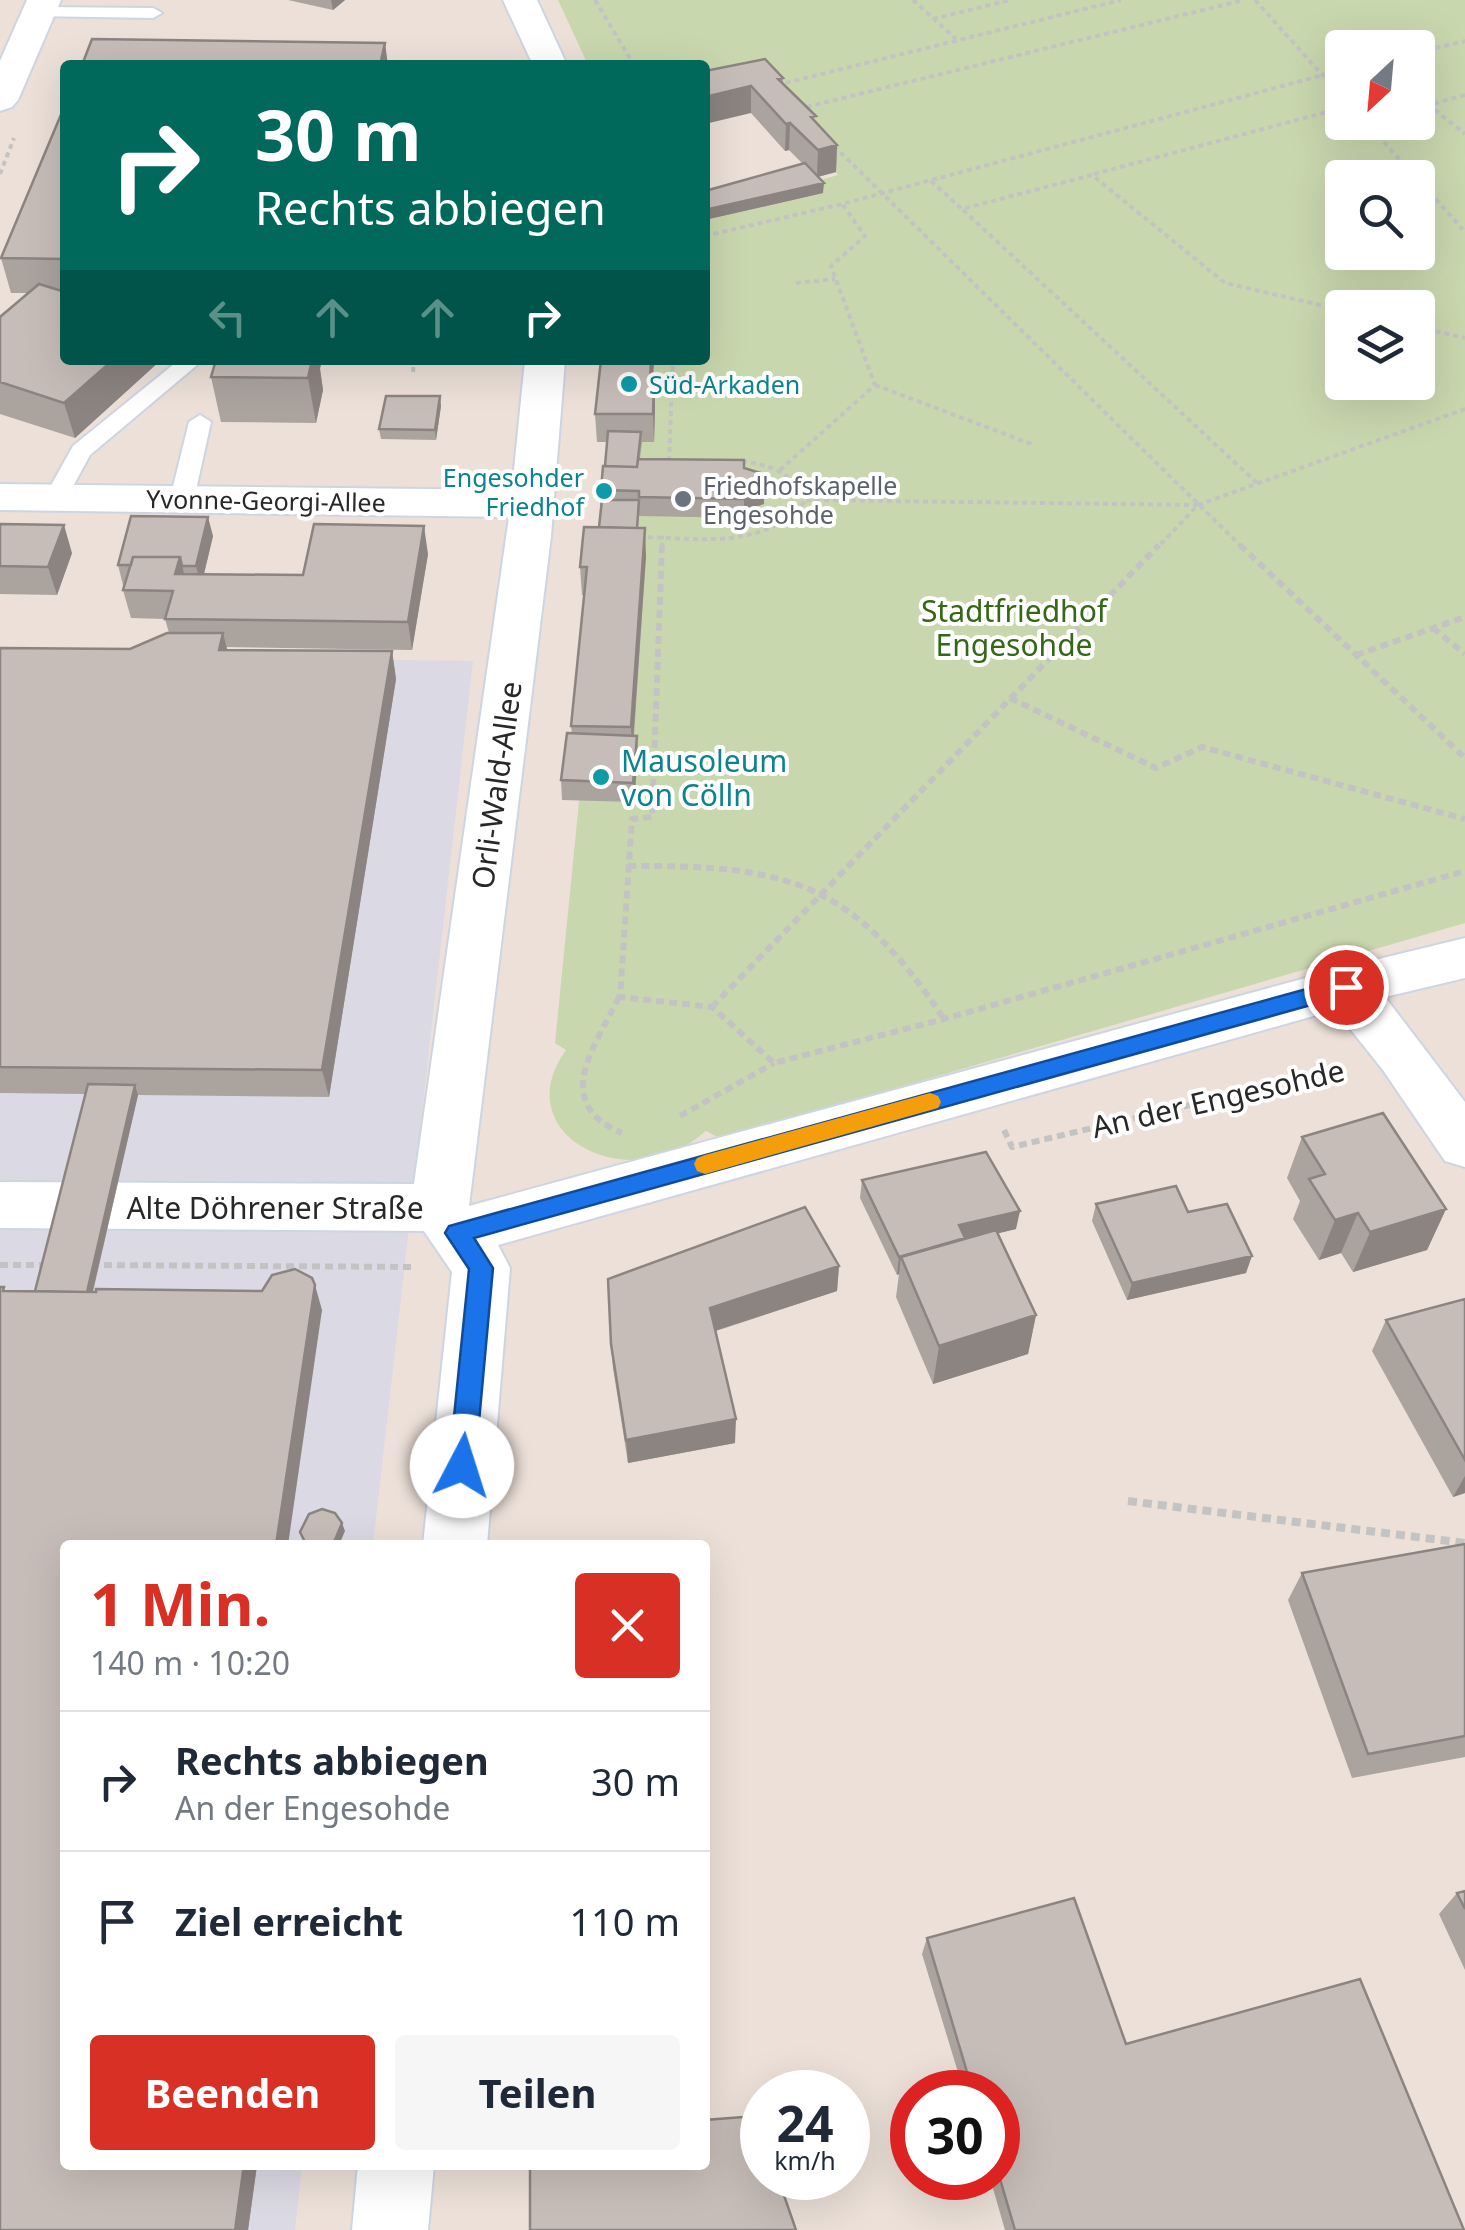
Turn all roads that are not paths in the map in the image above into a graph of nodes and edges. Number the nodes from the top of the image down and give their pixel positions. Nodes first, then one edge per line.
1 (520, 0) edge
2 (41, 6) edge
3 (153, 13) dead end
4 (548, 60) edge
5 (0, 100) edge
6 (186, 365) edge
7 (545, 365) edge
8 (200, 422) dead end
9 (0, 497) edge
10 (56, 498) junction
11 (182, 499) junction
12 (532, 504) junction
13 (1465, 958) edge
14 (1346, 987) junction
15 (1465, 1145) edge
16 (0, 1205) edge
17 (459, 1236) junction
18 (455, 1540) edge
19 (396, 2170) edge
20 (390, 2230) edge

1 - 4 street
2 - 3 lane
2 - 5 street
6 - 10 lane
7 - 12 street, Orli-Wald-Allee
8 - 11 lane
9 - 10 street, Yvonne-Georgi-Allee
10 - 11 street, Yvonne-Georgi-Allee
11 - 12 street, Yvonne-Georgi-Allee
12 - 17 street, Orli-Wald-Allee
13 - 14 street
14 - 15 street
14 - 17 street
16 - 17 street, Alte Döhrener Straße
17 - 18 street
19 - 20 street

